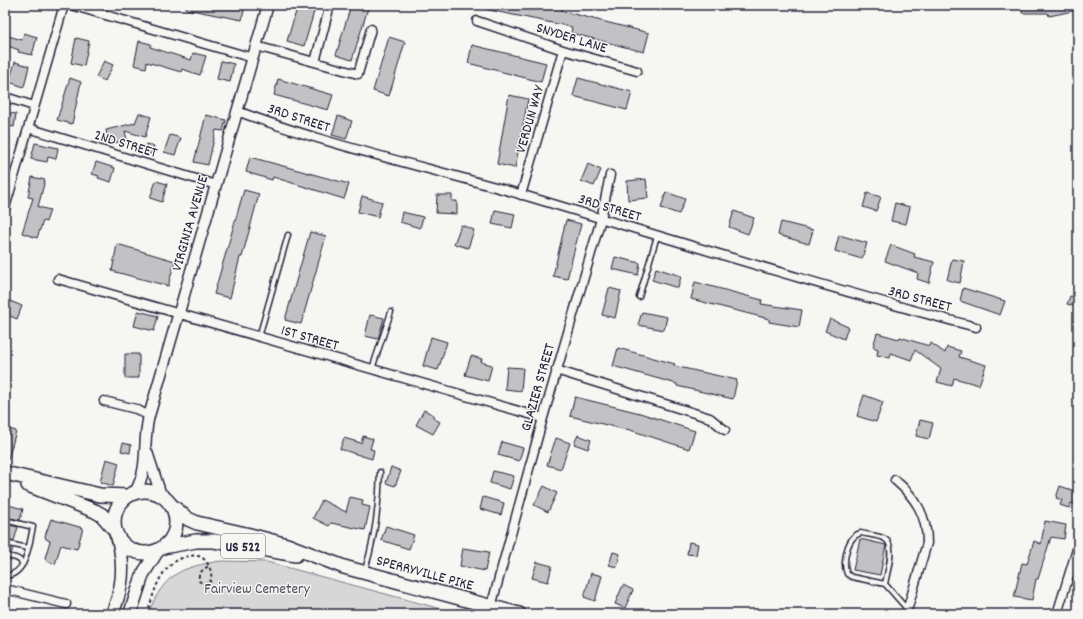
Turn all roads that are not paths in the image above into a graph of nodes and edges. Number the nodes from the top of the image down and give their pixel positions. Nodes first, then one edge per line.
1 (64, 5) edge
2 (71, 5) edge
3 (268, 5) edge
4 (330, 5) edge
5 (477, 22) dead end
6 (372, 29) dead end
7 (256, 46) junction
8 (564, 50) junction
9 (253, 58) junction
10 (315, 62) junction
11 (637, 71) dead end
12 (5, 97) edge
13 (34, 106) junction
14 (237, 111) junction
15 (28, 128) junction
16 (610, 175) dead end
17 (216, 185) junction
18 (521, 195) junction
19 (5, 208) edge
20 (601, 219) junction
21 (288, 234) dead end
22 (657, 236) junction
23 (58, 279) dead end
24 (639, 297) dead end
25 (390, 312) dead end
26 (178, 313) junction
27 (976, 327) dead end
28 (259, 337) junction
29 (372, 369) junction
30 (556, 370) junction
31 (104, 401) dead end
32 (149, 416) junction
33 (543, 418) junction
34 (725, 430) dead end
35 (146, 450) junction
36 (380, 472) dead end
37 (5, 474) edge
38 (895, 480) dead end
39 (131, 494) junction
40 (161, 495) junction
41 (171, 505) junction
42 (5, 520) edge
43 (116, 534) junction
44 (5, 543) edge
45 (1078, 546) edge
46 (28, 548) junction
47 (161, 549) junction
48 (5, 556) edge
49 (322, 560) junction
50 (23, 564) junction
51 (364, 573) junction
52 (5, 576) edge
53 (885, 584) junction
54 (5, 589) edge
55 (66, 604) dead end
56 (491, 607) junction
57 (907, 612) edge
58 (112, 614) edge
59 (130, 614) edge
60 (519, 614) edge
61 (1057, 614) edge

1 - 13 street
2 - 9 street
3 - 7 street, VIRGINIA AVENUE
4 - 10 street
5 - 8 street, SNYDER LANE
6 - 10 street
7 - 9 street, VIRGINIA AVENUE
7 - 10 street
8 - 11 street, SNYDER LANE
8 - 18 street, VERDUN WAY
9 - 14 street, VIRGINIA AVENUE
12 - 13 street
13 - 15 street
14 - 17 street, VIRGINIA AVENUE
14 - 18 street, 3RD STREET
15 - 17 street, 2ND STREET
15 - 19 street
16 - 20 street, GLAZIER STREET
17 - 26 street, VIRGINIA AVENUE
18 - 20 street, 3RD STREET
20 - 22 street, 3RD STREET
20 - 30 street, GLAZIER STREET
21 - 28 lane
22 - 24 lane
22 - 27 street, 3RD STREET
23 - 26 street, 1ST STREET
25 - 29 lane
26 - 28 street, 1ST STREET
26 - 32 street, VIRGINIA AVENUE
28 - 29 street, 1ST STREET
29 - 33 street, 1ST STREET
30 - 33 street, GLAZIER STREET
30 - 34 street
31 - 32 street
32 - 35 street, VIRGINIA AVENUE
33 - 56 street, GLAZIER STREET
35 - 39 street, VIRGINIA AVENUE
35 - 40 street, VIRGINIA AVENUE
36 - 51 lane
37 - 39 main road, US 522
37 - 43 main road, US 522
38 - 57 street
39 - 40 main road, US 522
39 - 43 main road
40 - 41 main road, US 522
41 - 47 main road
41 - 49 main road, SPERRYVILLE PIKE / US 522
42 - 46 lane
43 - 47 main road, US 522
43 - 58 main road
44 - 46 lane
45 - 61 street
46 - 50 lane
47 - 49 main road, SPERRYVILLE PIKE / US 522
47 - 59 main road
48 - 50 lane
49 - 51 main road, SPERRYVILLE PIKE / US 522
50 - 52 lane
51 - 56 main road, SPERRYVILLE PIKE / US 522
53 - 53 lane
53 - 57 lane
54 - 55 street
56 - 60 main road, SPERRYVILLE PIKE / US 522

